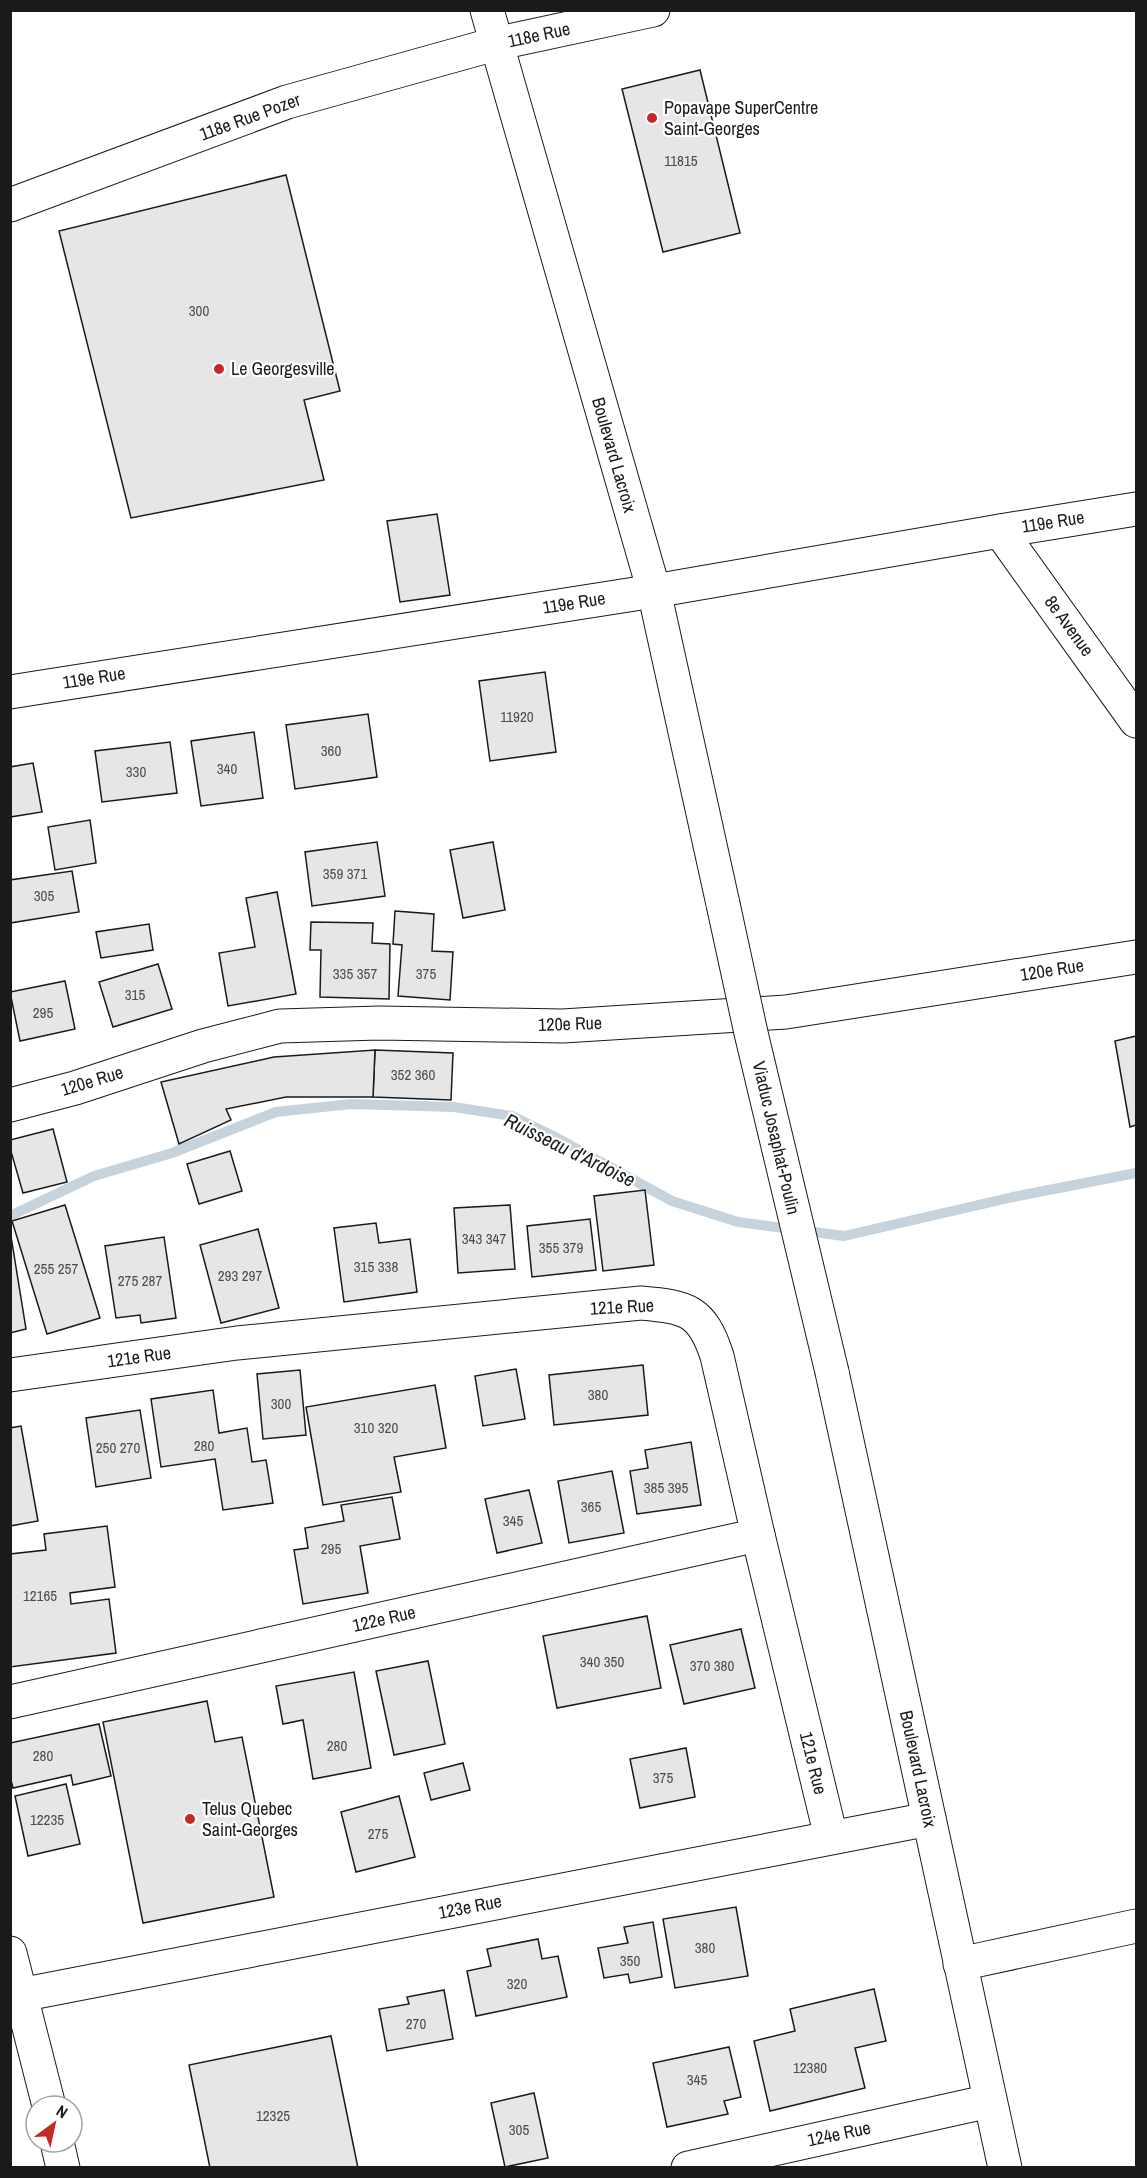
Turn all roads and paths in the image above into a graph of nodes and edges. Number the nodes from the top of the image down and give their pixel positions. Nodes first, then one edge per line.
1 (487, 10) edge
2 (653, 10) edge
3 (495, 44) junction
4 (10, 206) edge
5 (1137, 509) edge
6 (1000, 531) junction
7 (654, 591) junction
8 (10, 692) edge
9 (1137, 722) edge
10 (723, 904) joint
11 (1137, 957) edge
12 (10, 1105) edge
13 (832, 1371) joint
14 (10, 1375) edge
15 (758, 1535) junction
16 (10, 1702) edge
17 (929, 1819) junction
18 (831, 1837) junction
19 (1137, 1926) edge
20 (1103, 1933) junction
21 (1137, 1943) edge
22 (10, 1953) edge
23 (960, 1964) junction
24 (16, 1996) edge
25 (45, 2094) edge
26 (990, 2101) junction
27 (688, 2168) edge
28 (1005, 2168) edge

1 - 3 street, Boulevard Lacroix
2 - 3 street, 118e Rue
3 - 4 street, 118e Rue Pozer
3 - 7 street, Boulevard Lacroix
5 - 6 street, 119e Rue
6 - 7 street, 119e Rue
6 - 9 street, 8e Avenue
7 - 8 street, 119e Rue
7 - 10 street, Boulevard Lacroix
10 - 13 street, Viaduc Josaphat-Poulin, bridge
11 - 12 street, 120e Rue
13 - 17 street, Boulevard Lacroix
14 - 15 street, 121e Rue
15 - 16 street, 122e Rue
15 - 18 street, 121e Rue
17 - 18 street, 123e Rue
17 - 23 street, Boulevard Lacroix
18 - 24 street, 123e Rue
19 - 20 street
20 - 21 street
20 - 23 street
22 - 24 street
23 - 26 street, Boulevard Lacroix
24 - 25 street
26 - 27 street, 124e Rue
26 - 28 street, Boulevard Lacroix

